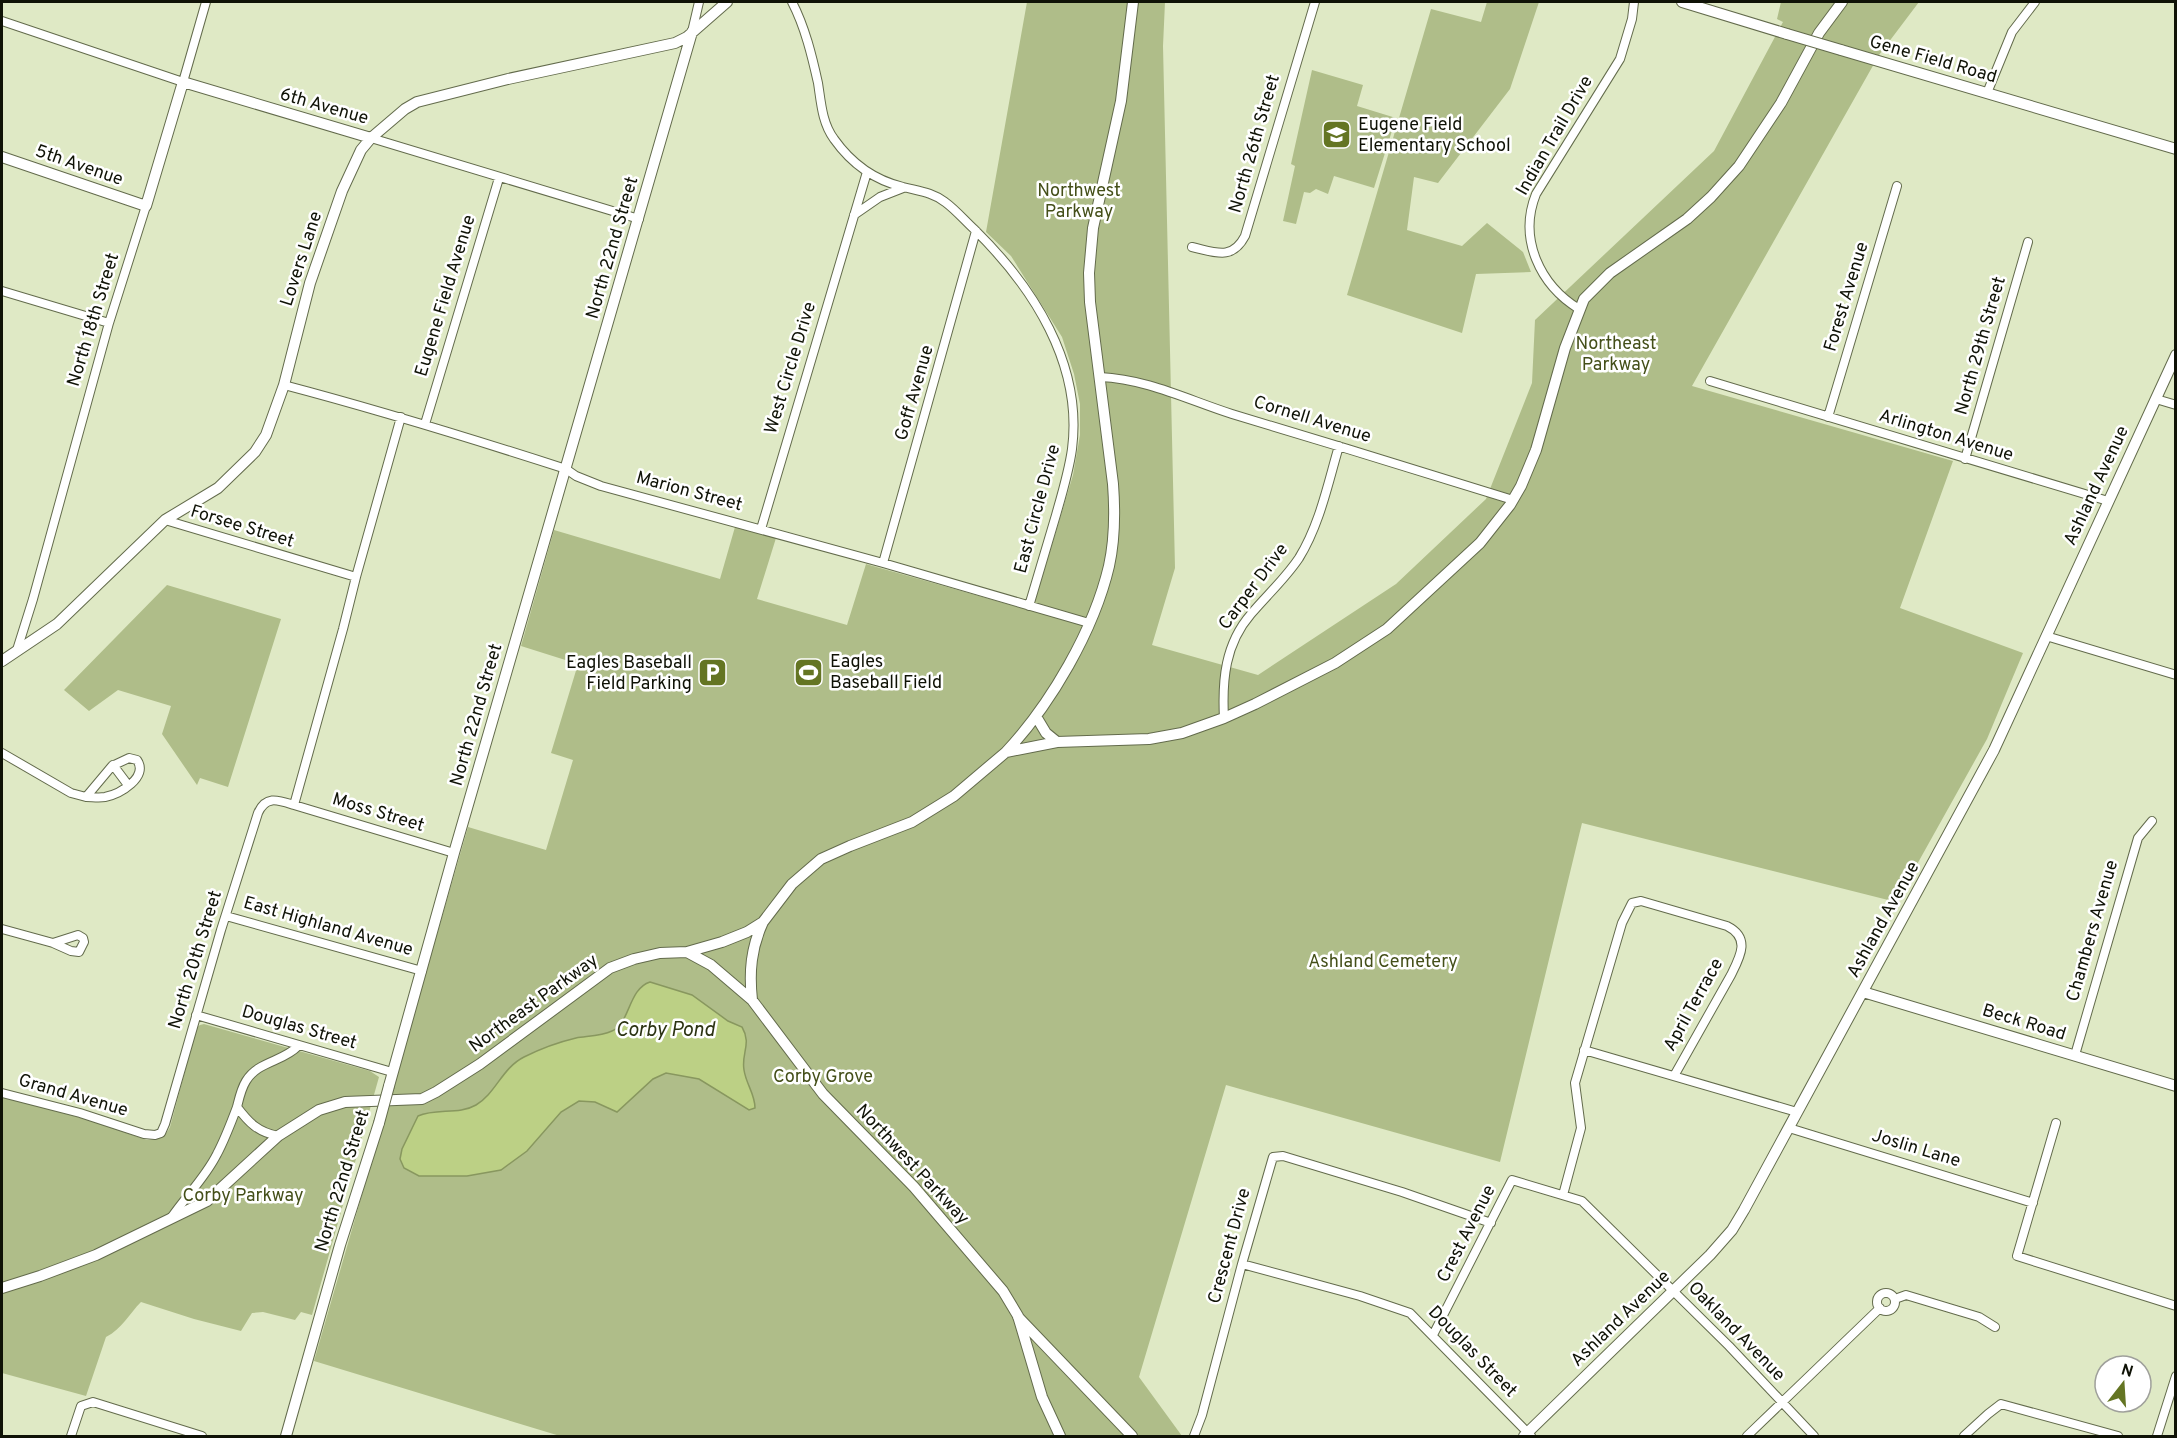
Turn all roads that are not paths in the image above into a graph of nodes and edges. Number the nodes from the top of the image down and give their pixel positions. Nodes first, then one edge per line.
1 (207, 2) edge
2 (699, 2) edge
3 (728, 2) edge
4 (792, 2) edge
5 (1133, 2) edge
6 (1315, 2) edge
7 (1634, 2) edge
8 (1682, 2) edge
9 (1842, 2) edge
10 (2036, 2) edge
11 (2, 21) edge
12 (692, 32) junction
13 (183, 82) junction
14 (1987, 93) junction
15 (371, 138) junction
16 (2175, 149) edge
17 (2, 157) edge
18 (867, 172) junction
19 (500, 178) junction
20 (1897, 186) dead end
21 (904, 188) junction
22 (146, 206) junction
23 (854, 216) junction
24 (639, 219) junction
25 (976, 231) junction
26 (2028, 242) dead end
27 (1191, 247) dead end
28 (2, 291) edge
29 (1579, 309) junction
30 (109, 323) junction
31 (2175, 355) edge
32 (1101, 376) junction
33 (1710, 381) dead end
34 (284, 385) junction
35 (2156, 399) junction
36 (2175, 405) edge
37 (401, 417) junction
38 (1828, 417) junction
39 (425, 424) junction
40 (1339, 446) junction
41 (1965, 459) junction
42 (566, 469) junction
43 (1513, 500) junction
44 (2108, 501) junction
45 (165, 520) junction
46 (761, 529) junction
47 (883, 563) junction
48 (356, 577) junction
49 (1029, 606) junction
50 (1089, 623) junction
51 (2046, 636) junction
52 (17, 650) junction
53 (2, 661) edge
54 (2175, 675) edge
55 (1036, 718) junction
56 (1224, 718) junction
57 (1057, 742) junction
58 (1006, 752) junction
59 (2, 753) edge
60 (113, 765) junction
61 (128, 785) junction
62 (86, 797) junction
63 (294, 804) junction
64 (2152, 821) dead end
65 (453, 853) junction
66 (226, 916) junction
67 (763, 922) junction
68 (2, 928) edge
69 (53, 943) dead end
70 (687, 952) junction
71 (422, 971) junction
72 (1863, 992) junction
73 (752, 1000) junction
74 (196, 1015) junction
75 (298, 1046) junction
76 (1584, 1050) junction
77 (2075, 1055) junction
78 (392, 1072) junction
79 (1674, 1076) junction
80 (2175, 1086) edge
81 (2, 1093) edge
82 (237, 1107) junction
83 (1797, 1112) junction
84 (2056, 1123) dead end
85 (1789, 1128) junction
86 (136, 1131) joint
87 (278, 1136) junction
88 (1512, 1180) joint
89 (1563, 1195) junction
90 (2033, 1203) junction
91 (171, 1219) junction
92 (1491, 1223) junction
93 (1242, 1264) junction
94 (2, 1288) edge
95 (1674, 1291) junction
96 (2175, 1306) edge
97 (1018, 1316) junction
98 (1995, 1328) dead end
99 (1433, 1335) junction
100 (2175, 1376) edge
101 (1781, 1403) junction
102 (1527, 1435) edge
103 (71, 1437) edge
104 (202, 1437) edge
105 (286, 1437) edge
106 (1060, 1437) edge
107 (1132, 1437) edge
108 (1194, 1437) edge
109 (1747, 1437) edge
110 (1814, 1437) edge
111 (1964, 1437) edge
112 (2118, 1437) edge
113 (2157, 1437) edge

1 - 13 street, North 18th Street
2 - 12 street, North 22nd Street
3 - 12 street, Lovers Lane
4 - 18 street, East Circle Drive
5 - 32 street
6 - 27 street, North 26th Street
7 - 29 street, Indian Trail Drive
8 - 14 street, Gene Field Road, bridge
9 - 29 street, Northeast Parkway
10 - 14 street
11 - 13 street, 6th Avenue
12 - 15 street, Lovers Lane
12 - 24 street, North 22nd Street
13 - 15 street, 6th Avenue
13 - 22 street, North 18th Street
14 - 16 street, Gene Field Road
15 - 19 street, 6th Avenue
15 - 34 street, Lovers Lane
17 - 22 street, 5th Avenue
18 - 21 street, East Circle Drive
18 - 23 street, West Circle Drive
19 - 24 street, 6th Avenue
19 - 39 street, Eugene Field Avenue
20 - 38 street, Forest Avenue
21 - 23 street
21 - 25 street, East Circle Drive
22 - 30 street, North 18th Street
23 - 46 street, West Circle Drive
24 - 42 street, North 22nd Street
25 - 47 street, Goff Avenue
25 - 49 street, East Circle Drive
26 - 41 street, North 29th Street
28 - 30 street
29 - 43 street, Northeast Parkway
30 - 52 street, North 18th Street
31 - 35 street, Ashland Avenue
32 - 40 street, Cornell Avenue
32 - 50 street
33 - 38 street, Arlington Avenue
34 - 37 street, Marion Street
34 - 45 street, Lovers Lane
35 - 36 street
35 - 44 street, Ashland Avenue
37 - 39 street, Marion Street
37 - 48 street
38 - 41 street, Arlington Avenue
39 - 42 street, Marion Street
40 - 43 street, Cornell Avenue
40 - 56 street, Carper Drive
41 - 44 street, Arlington Avenue
42 - 46 street, Marion Street
42 - 65 street, North 22nd Street
43 - 56 street, Northeast Parkway
44 - 51 street, Ashland Avenue
45 - 48 street, Forsee Street
45 - 52 street, Lovers Lane
46 - 47 street, Marion Street
47 - 49 street, Marion Street
48 - 63 street
49 - 50 street, Marion Street
50 - 55 street
51 - 54 street
51 - 72 street, Ashland Avenue
52 - 53 street, Lovers Lane
55 - 57 street
55 - 58 street
56 - 57 street, Northeast Parkway
57 - 58 street, Northeast Parkway
58 - 67 street, Northeast Parkway
59 - 62 street
60 - 61 street
60 - 61 street
60 - 62 street
61 - 62 street
63 - 65 street, Moss Street
63 - 66 street, North 20th Street
64 - 77 street, Chambers Avenue
65 - 71 street, North 22nd Street
66 - 71 street, East Highland Avenue
66 - 74 street, North 20th Street
67 - 70 street, Northeast Parkway
67 - 73 street
68 - 69 street
70 - 73 street, Northwest Parkway
70 - 87 street, Northeast Parkway
71 - 78 street, North 22nd Street
72 - 77 street, Beck Road
72 - 83 street, Ashland Avenue
73 - 97 street, Northwest Parkway
74 - 75 street, Douglas Street
74 - 86 street, North 20th Street
75 - 78 street, Douglas Street
75 - 82 street
76 - 79 street
76 - 79 street, April Terrace
76 - 89 street
77 - 80 street, Beck Road
78 - 105 street, North 22nd Street, bridge
79 - 83 street
81 - 86 street, Grand Avenue
82 - 87 street
82 - 91 street
83 - 85 street, Ashland Avenue
84 - 90 street
85 - 90 street, Joslin Lane
85 - 95 street, Ashland Avenue
87 - 91 street
88 - 89 street, Oakland Avenue
88 - 92 street, Crest Avenue
89 - 95 street, Oakland Avenue
90 - 96 street
91 - 94 street
92 - 93 street, Crescent Drive
92 - 99 street, Crest Avenue
93 - 99 street, Douglas Street
93 - 108 street, Crescent Drive
95 - 101 street, Oakland Avenue
95 - 102 street, Ashland Avenue
97 - 106 street, Northwest Parkway
97 - 107 street
98 - 101 street
99 - 102 street, Douglas Street
100 - 113 street
101 - 109 street
101 - 110 street, Oakland Avenue
103 - 104 street
111 - 112 street

